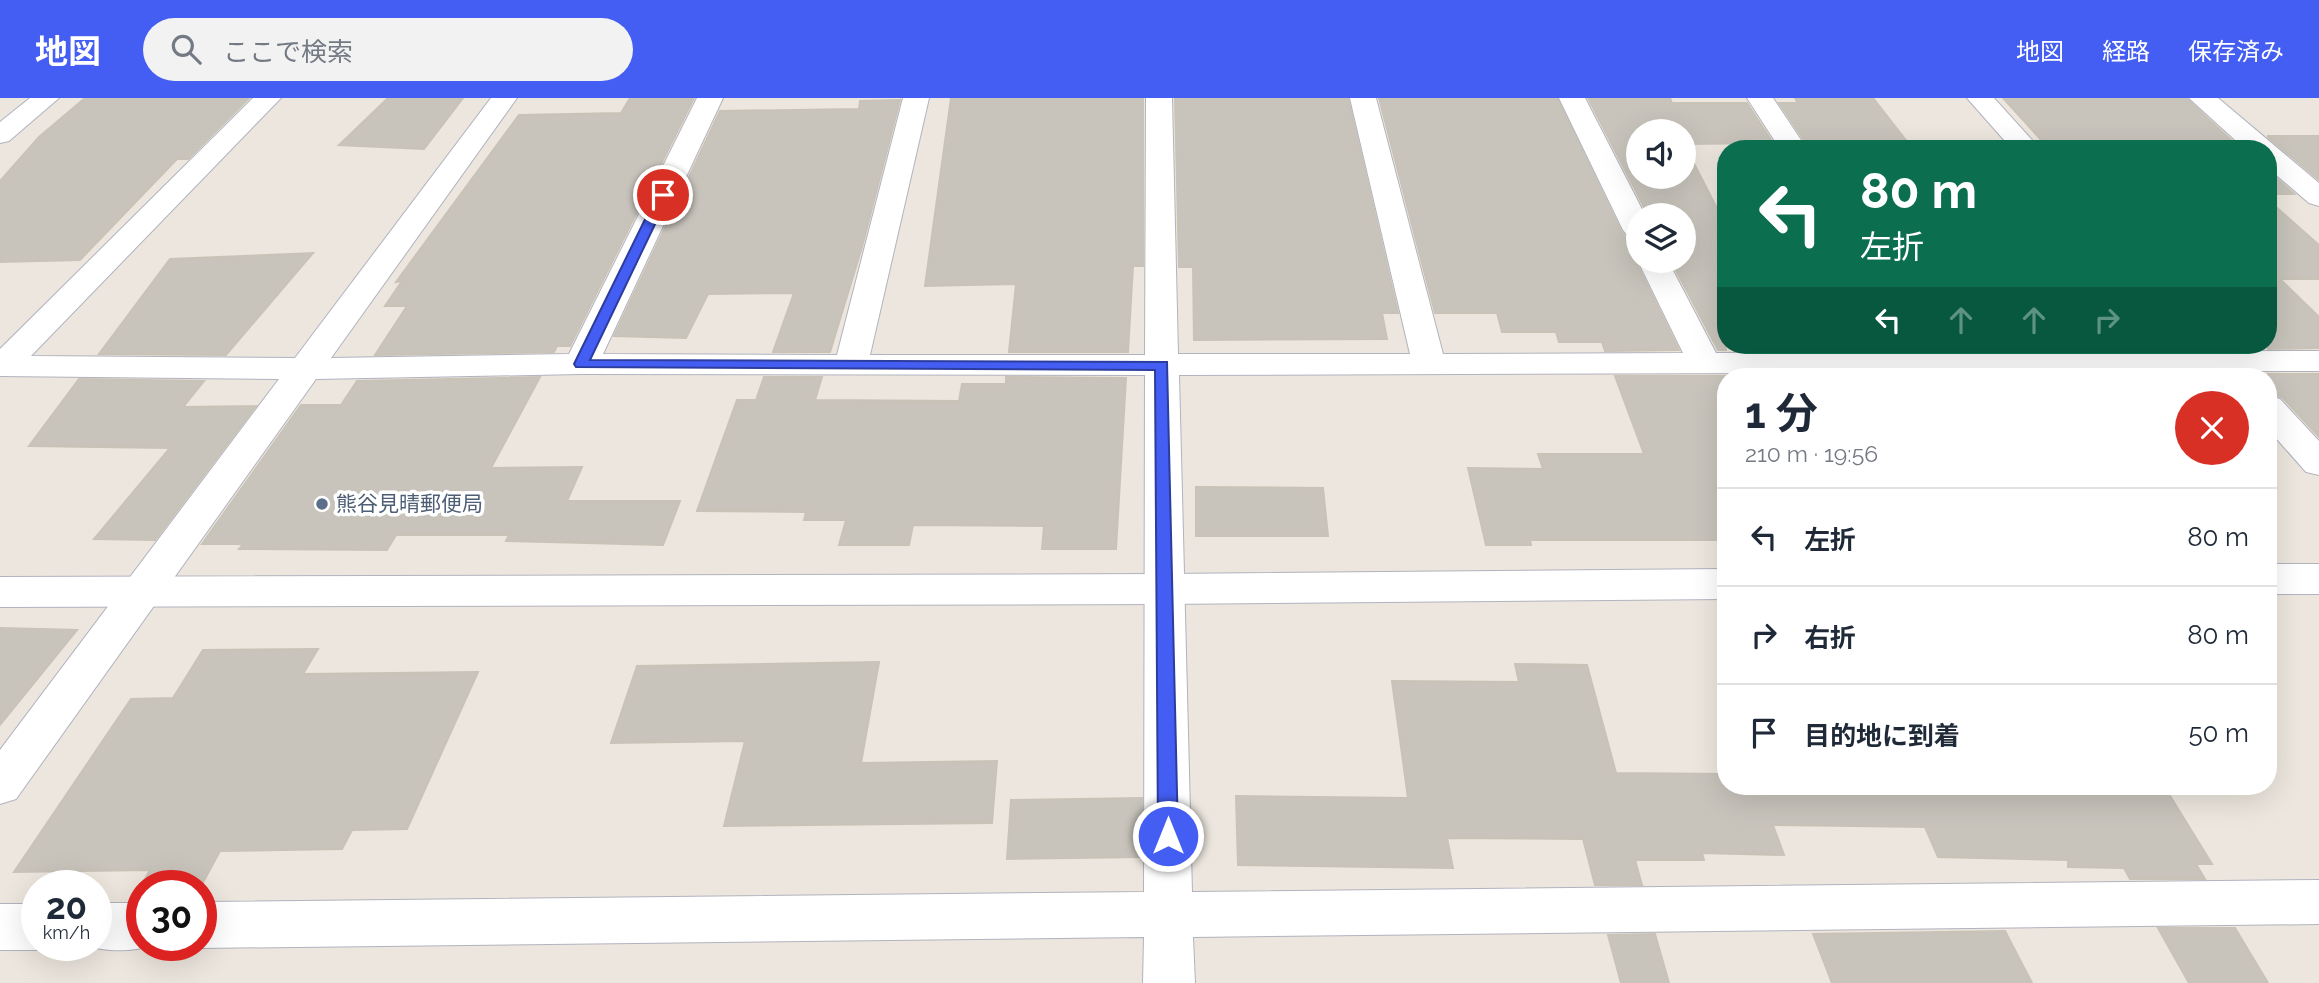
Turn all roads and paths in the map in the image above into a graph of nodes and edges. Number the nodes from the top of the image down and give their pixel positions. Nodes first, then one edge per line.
1 (46, 98) edge
2 (268, 98) edge
3 (504, 98) edge
4 (710, 98) edge
5 (916, 98) edge
6 (1159, 98) edge
7 (1363, 98) edge
8 (1572, 98) edge
9 (1760, 98) edge
10 (1980, 98) edge
11 (2202, 98) edge
12 (0, 135) edge
13 (1788, 140) edge
14 (2019, 140) edge
15 (2251, 140) edge
16 (2277, 162) edge
17 (2318, 196) edge
18 (1626, 206) edge
19 (1659, 273) edge
20 (1909, 354) edge
21 (1966, 354) edge
22 (2225, 361) edge
23 (2319, 361) edge
24 (581, 364) junction
25 (1429, 364) junction
26 (1705, 364) junction
27 (1162, 365) junction
28 (1, 366) edge
29 (851, 366) junction
30 (307, 369) junction
31 (2277, 417) edge
32 (2319, 463) edge
33 (2277, 579) edge
34 (2319, 579) edge
35 (1717, 584) edge
36 (1166, 589) junction
37 (0, 592) edge
38 (141, 592) junction
39 (0, 785) edge
40 (2318, 903) edge
41 (1168, 916) junction
42 (217, 925) edge
43 (0, 927) edge
44 (21, 927) edge
45 (1169, 983) edge

1 - 12 street
2 - 28 street
3 - 30 street
4 - 24 street
5 - 29 street
6 - 27 street
7 - 25 street
8 - 18 street
9 - 13 street
10 - 14 street
11 - 15 street
16 - 17 street
19 - 26 street
20 - 26 street
21 - 22 street
22 - 23 street
24 - 29 street
24 - 30 street
25 - 26 street
25 - 27 street
27 - 29 street
27 - 36 street
28 - 30 street
30 - 38 street
31 - 32 street
33 - 34 street
35 - 36 street
36 - 38 street
36 - 41 street
37 - 38 street
38 - 39 street
40 - 41 street
41 - 42 street
41 - 45 street
43 - 44 street

